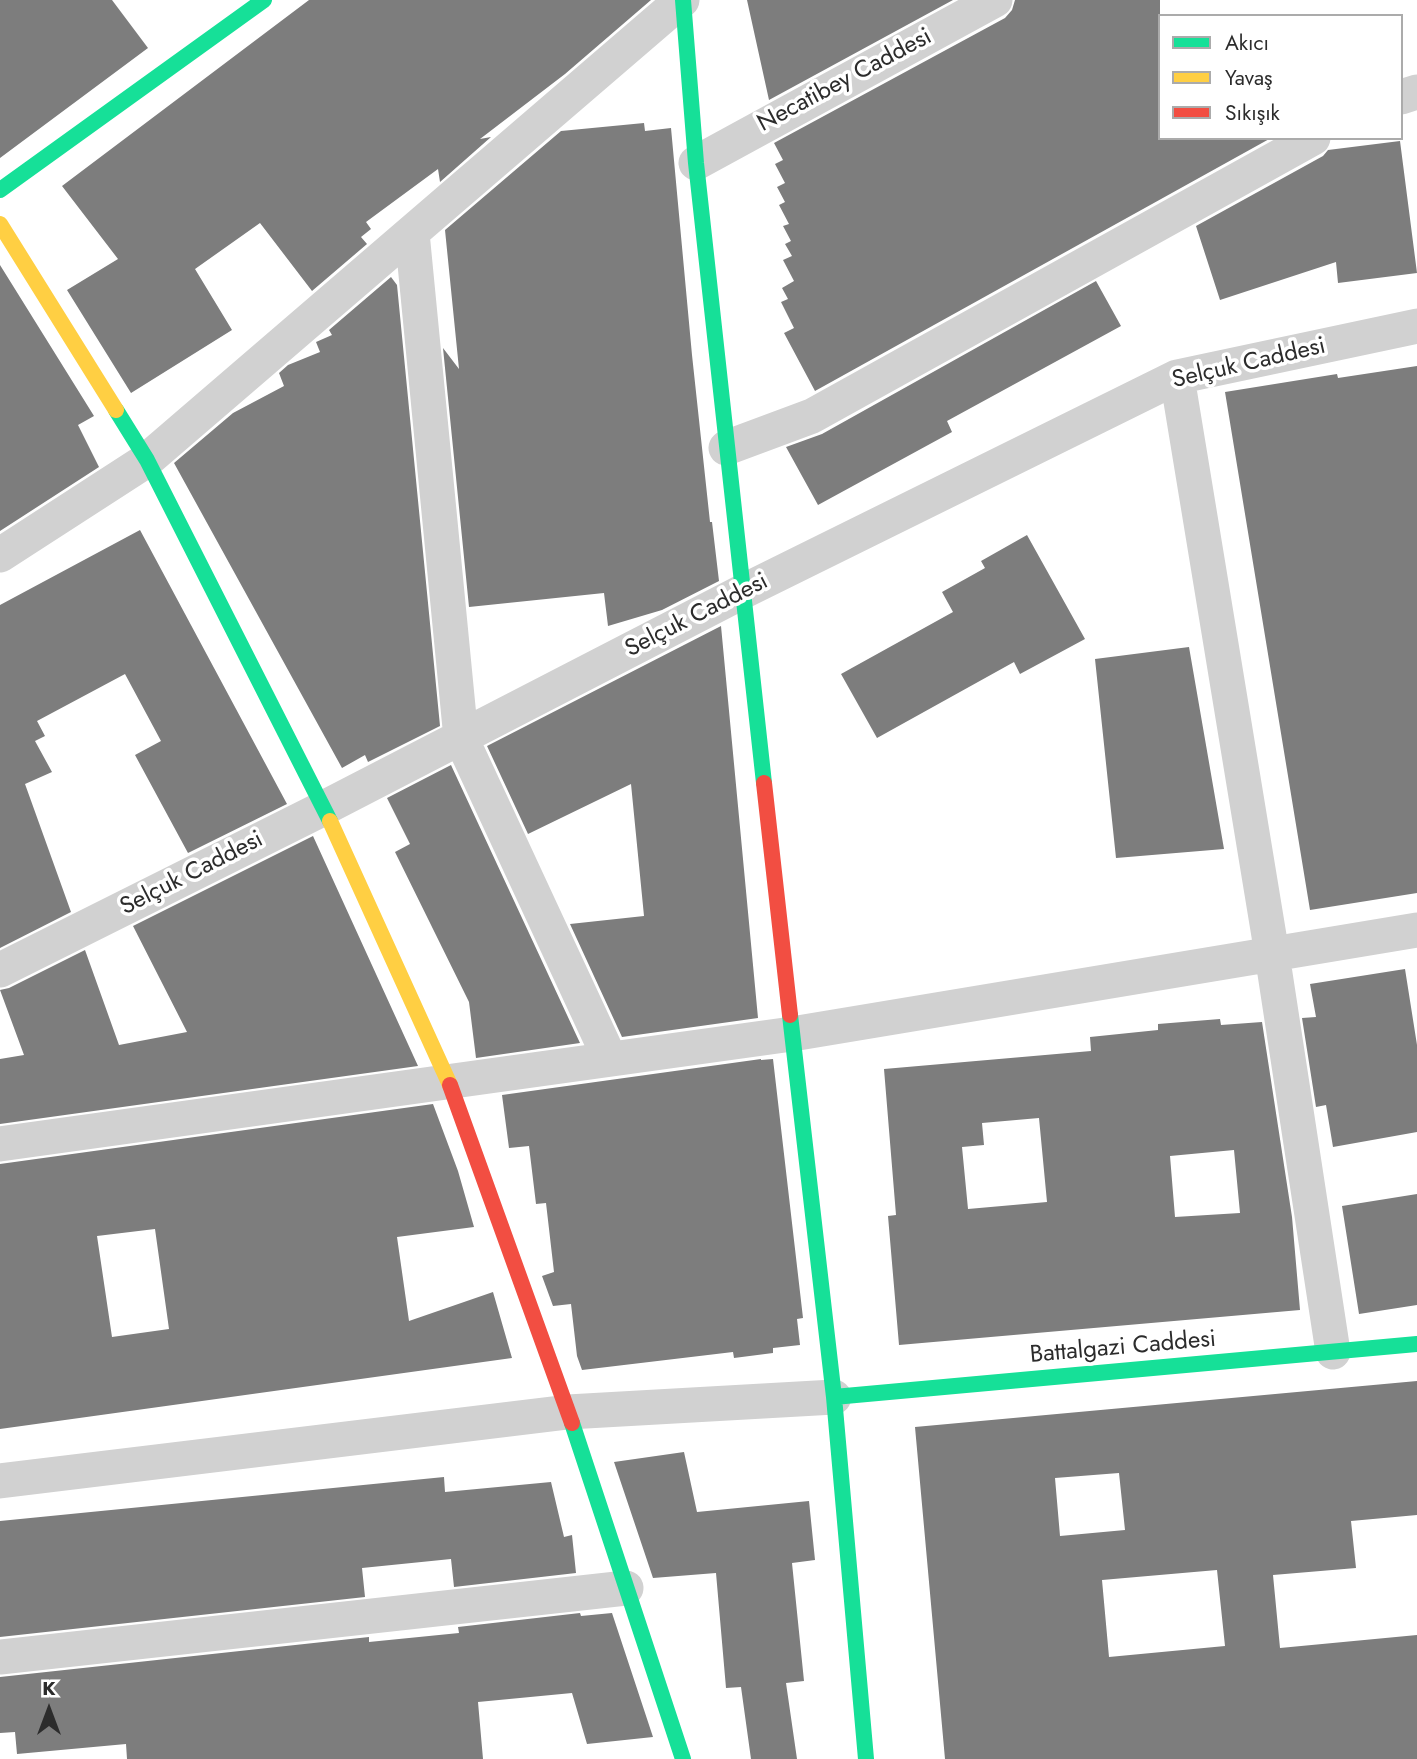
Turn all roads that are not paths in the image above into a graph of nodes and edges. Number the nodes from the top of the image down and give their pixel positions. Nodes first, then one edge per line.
1 (264, 0) edge
2 (682, 0) edge
3 (995, 0) edge
4 (1309, 140) edge
5 (696, 163) junction
6 (0, 190) edge
7 (0, 224) edge
8 (412, 233) junction
9 (1417, 326) edge
10 (1177, 377) junction
11 (726, 448) junction
12 (147, 460) junction
13 (0, 555) edge
14 (742, 592) junction
15 (461, 738) junction
16 (324, 808) junction
17 (1417, 930) edge
18 (1272, 954) junction
19 (0, 970) edge
20 (792, 1034) junction
21 (610, 1059) junction
22 (449, 1082) junction
23 (0, 1144) edge
24 (1417, 1344) edge
25 (1333, 1352) junction
26 (834, 1397) junction
27 (568, 1412) junction
28 (0, 1480) edge
29 (626, 1588) junction
30 (0, 1657) edge
31 (683, 1759) edge
32 (866, 1759) edge

1 - 6 street
2 - 5 street
2 - 8 street
3 - 5 street, Necatibey Caddesi
4 - 11 street
5 - 11 street
7 - 12 street
8 - 12 street
8 - 15 street
9 - 10 street, Selçuk Caddesi
10 - 14 street, Selçuk Caddesi
10 - 18 street
11 - 14 street
12 - 13 street
12 - 16 street
14 - 15 street, Selçuk Caddesi
14 - 20 street
15 - 16 street, Selçuk Caddesi
15 - 21 street
16 - 19 street, Selçuk Caddesi
16 - 22 street
17 - 18 street
18 - 20 street
18 - 25 street
20 - 21 street
20 - 26 street
21 - 22 street
22 - 23 street
22 - 27 street
24 - 25 street, Battalgazi Caddesi
25 - 26 street, Battalgazi Caddesi
26 - 27 street
26 - 32 street
27 - 28 street
27 - 29 street
29 - 30 street
29 - 31 street

